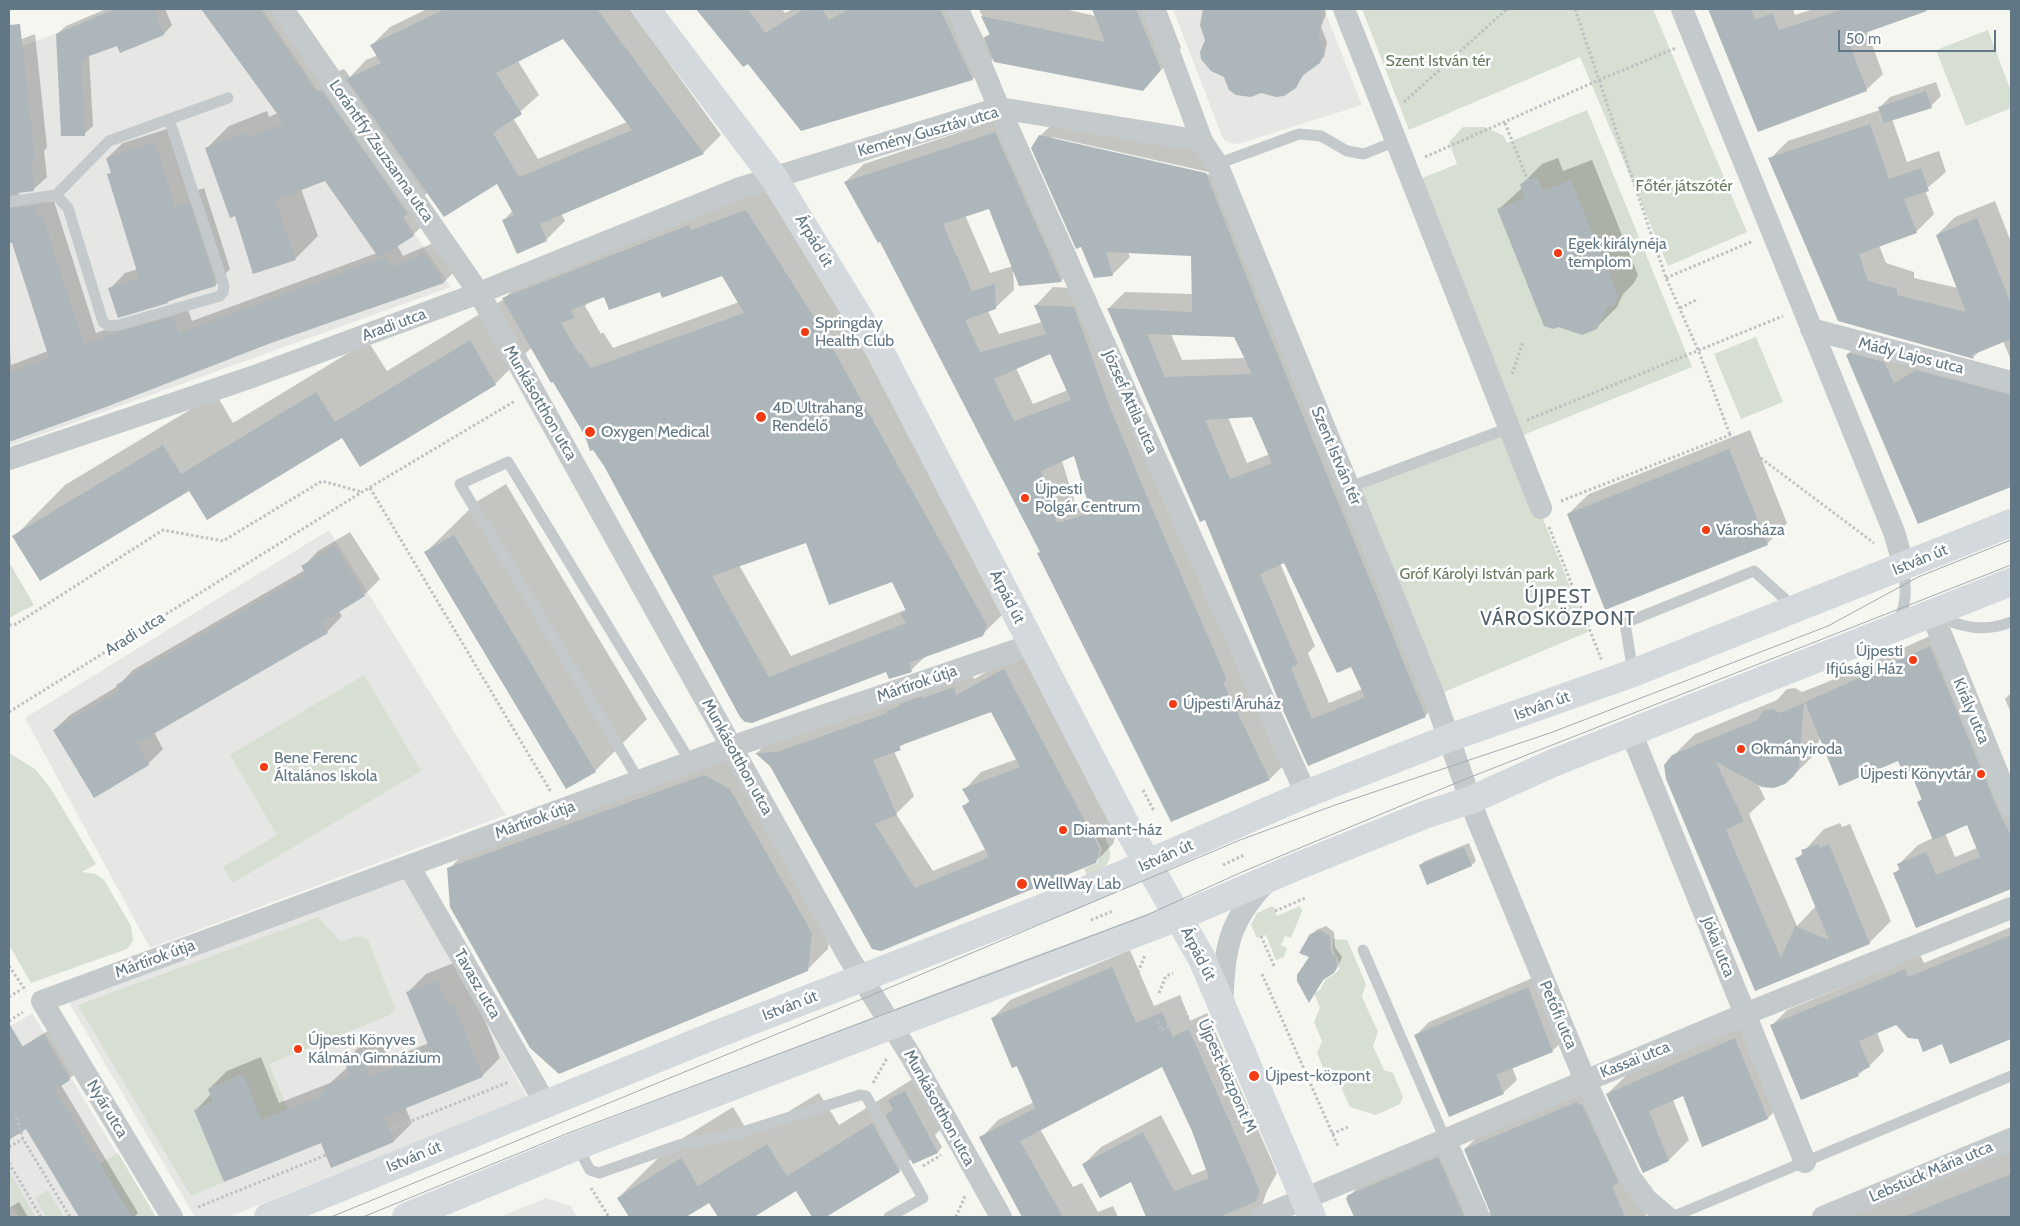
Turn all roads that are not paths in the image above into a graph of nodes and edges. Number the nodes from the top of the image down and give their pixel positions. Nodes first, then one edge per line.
1 (282, 9) edge
2 (646, 9) edge
3 (958, 9) edge
4 (1153, 9) edge
5 (1344, 9) edge
6 (1682, 9) edge
7 (228, 98) dead end
8 (999, 108) junction
9 (169, 119) junction
10 (1202, 141) junction
11 (1396, 141) junction
12 (1217, 164) junction
13 (774, 178) junction
14 (56, 195) junction
15 (9, 202) edge
16 (479, 293) junction
17 (1811, 330) junction
18 (2011, 382) edge
19 (1509, 428) junction
20 (9, 459) edge
21 (1350, 487) junction
22 (1541, 508) road end
23 (2011, 523) edge
24 (1904, 566) junction
25 (2011, 582) edge
26 (1796, 610) junction
27 (1932, 615) junction
28 (2011, 622) edge
29 (1885, 631) junction
30 (1031, 645) junction
31 (1622, 678) junction
32 (1631, 732) junction
33 (1449, 738) junction
34 (731, 747) junction
35 (690, 761) junction
36 (640, 782) junction
37 (1306, 794) junction
38 (1470, 800) junction
39 (2011, 807) edge
40 (1147, 864) junction
41 (409, 866) junction
42 (1271, 877) junction
43 (2011, 908) edge
44 (1179, 917) junction
45 (1363, 950) dead end
46 (862, 978) junction
47 (42, 1001) joint
48 (1222, 1006) junction
49 (1745, 1014) junction
50 (893, 1026) junction
51 (2011, 1076) edge
52 (1585, 1080) junction
53 (545, 1103) junction
54 (1446, 1139) junction
55 (2011, 1139) edge
56 (577, 1146) junction
57 (1805, 1162) junction
58 (1308, 1208) edge
59 (172, 1217) edge
60 (268, 1217) edge
61 (406, 1217) edge
62 (889, 1217) edge
63 (1001, 1217) edge
64 (1261, 1217) edge
65 (1478, 1217) edge
66 (1667, 1217) edge
67 (1672, 1217) edge
68 (1823, 1217) edge

1 - 16 street, Lorántffy Zsuzsanna utca
2 - 13 main road, Árpád út
3 - 8 street, József Attila utca
4 - 10 street, Szent István tér
5 - 11 street
6 - 17 street
7 - 9 lane
8 - 10 street, Kemény Gusztáv utca
8 - 13 street, Kemény Gusztáv utca
8 - 37 street, József Attila utca
9 - 14 lane
9 - 14 lane
10 - 12 street, Szent István tér
11 - 12 lane
11 - 19 street
12 - 21 street, Szent István tér
13 - 16 street, Aradi utca
13 - 30 main road, Árpád út
14 - 15 lane
16 - 20 street, Aradi utca
16 - 34 street, Munkásotthon utca
17 - 18 street, Mády Lajos utca
17 - 24 street
19 - 21 lane
19 - 22 street
21 - 33 street, Szent István tér
23 - 24 main road, István út
24 - 26 main road, István út
24 - 29 lane
25 - 27 main road
26 - 31 main road, István út
26 - 31 lane
27 - 28 lane
27 - 29 main road
27 - 39 street, Király utca
29 - 32 main road
30 - 34 street, Mártírok útja
30 - 40 main road, Árpád út
31 - 33 main road, István út
32 - 38 main road
32 - 49 street, Jókai utca
33 - 37 main road, István út
33 - 38 street, Szent István tér
34 - 35 street, Mártírok útja
34 - 46 street, Munkásotthon utca
35 - 36 street, Mártírok útja
35 - 36 lane
36 - 41 street, Mártírok útja
37 - 40 main road, István út
38 - 42 main road
38 - 52 street, Petőfi utca
40 - 44 main road, Árpád út
40 - 46 main road, István út
41 - 47 street, Mártírok útja
41 - 53 street, Tavasz utca
42 - 44 main road
42 - 48 street
43 - 49 street, Kassai utca
44 - 48 main road, Árpád út
44 - 50 main road
45 - 54 lane
46 - 50 street, Munkásotthon utca
46 - 53 main road, István út
47 - 59 street, Nyár utca
48 - 58 main road, Árpád út
49 - 52 street, Kassai utca
49 - 57 street, Jókai utca
50 - 56 main road
50 - 63 street, Munkásotthon utca
51 - 57 lane
52 - 54 street, Kassai utca
52 - 66 street, Petőfi utca
53 - 60 main road, István út
54 - 58 street, Kassai utca
54 - 65 street
55 - 68 street, Lebstück Mária utca
56 - 61 main road
56 - 62 lane
57 - 67 lane
58 - 64 street, Kassai utca

